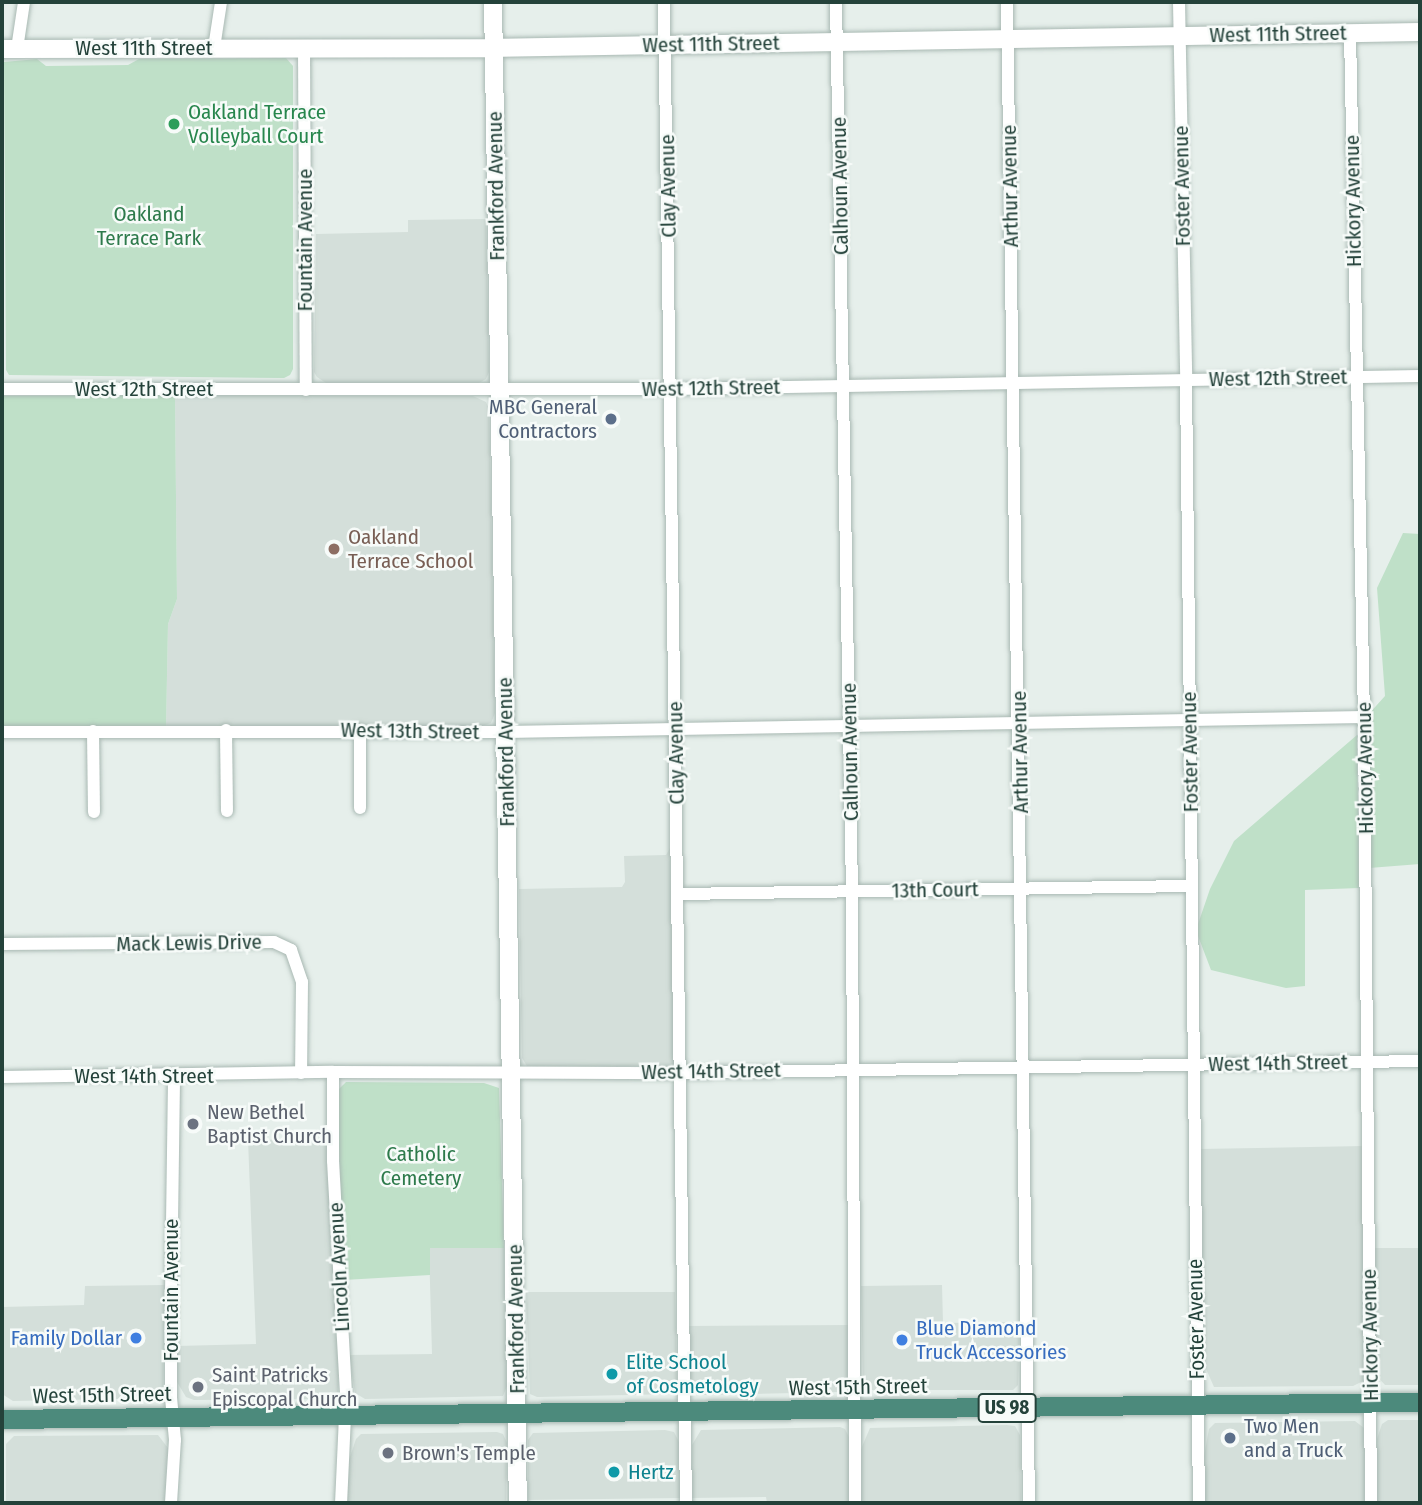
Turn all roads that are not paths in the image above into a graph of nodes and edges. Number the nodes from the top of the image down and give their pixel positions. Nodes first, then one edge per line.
1 (24, 2) edge
2 (221, 2) edge
3 (493, 2) edge
4 (664, 2) edge
5 (836, 2) edge
6 (1007, 2) edge
7 (1179, 2) edge
8 (1420, 32) edge
9 (1350, 33) junction
10 (1179, 36) junction
11 (1008, 39) junction
12 (837, 42) junction
13 (665, 45) junction
14 (214, 48) junction
15 (304, 48) junction
16 (494, 48) junction
17 (10, 49) edge
18 (1420, 376) edge
19 (1357, 377) junction
20 (1186, 380) junction
21 (1012, 385) junction
22 (843, 387) junction
23 (2, 389) edge
24 (672, 389) junction
25 (306, 390) junction
26 (499, 390) junction
27 (1364, 717) junction
28 (1190, 721) junction
29 (1020, 723) junction
30 (849, 726) junction
31 (226, 730) junction
32 (360, 730) junction
33 (675, 730) junction
34 (93, 731) junction
35 (2, 732) edge
36 (506, 732) junction
37 (359, 808) dead end
38 (227, 811) dead end
39 (94, 812) dead end
40 (1191, 886) junction
41 (1022, 888) junction
42 (852, 891) junction
43 (679, 894) junction
44 (2, 944) edge
45 (1420, 1061) edge
46 (1369, 1062) junction
47 (1024, 1065) junction
48 (1194, 1065) junction
49 (854, 1068) junction
50 (333, 1072) junction
51 (301, 1073) junction
52 (512, 1073) junction
53 (681, 1073) junction
54 (174, 1076) junction
55 (2, 1077) edge
56 (1420, 1402) edge
57 (1371, 1403) junction
58 (1197, 1405) junction
59 (1028, 1407) junction
60 (856, 1409) junction
61 (685, 1412) junction
62 (518, 1415) junction
63 (347, 1416) junction
64 (173, 1418) junction
65 (2, 1419) edge
66 (171, 1503) edge
67 (341, 1503) edge
68 (518, 1503) edge
69 (686, 1503) edge
70 (855, 1503) edge
71 (1029, 1503) edge
72 (1199, 1503) edge
73 (1371, 1503) edge

1 - 17 street
2 - 14 street
3 - 16 main road, Frankford Avenue
4 - 13 street, Clay Avenue
5 - 12 street, Calhoun Avenue
6 - 11 street, Arthur Avenue
7 - 10 street, Foster Avenue
8 - 9 main road, West 11th Street
9 - 10 main road, West 11th Street
9 - 19 street, Hickory Avenue
10 - 11 main road, West 11th Street
10 - 20 street, Foster Avenue
11 - 12 main road, West 11th Street
11 - 21 street, Arthur Avenue
12 - 13 main road, West 11th Street
12 - 22 street, Calhoun Avenue
13 - 16 main road, West 11th Street
13 - 24 street, Clay Avenue
14 - 15 main road, West 11th Street
14 - 17 main road, West 11th Street
15 - 16 main road, West 11th Street
15 - 25 street, Fountain Avenue
16 - 26 main road, Frankford Avenue
18 - 19 street, West 12th Street
19 - 20 street, West 12th Street
19 - 27 street, Hickory Avenue
20 - 21 street, West 12th Street
20 - 28 street, Foster Avenue
21 - 22 street, West 12th Street
21 - 29 street, Arthur Avenue
22 - 24 street, West 12th Street
22 - 30 street, Calhoun Avenue
23 - 25 street, West 12th Street
24 - 26 street, West 12th Street
24 - 33 street, Clay Avenue
25 - 26 street, West 12th Street
26 - 36 main road, Frankford Avenue
27 - 28 street, West 13th Street
27 - 46 street, Hickory Avenue
28 - 29 street, West 13th Street
28 - 40 street, Foster Avenue
29 - 30 street, West 13th Street
29 - 41 street, Arthur Avenue
30 - 33 street, West 13th Street
30 - 42 street, Calhoun Avenue
31 - 32 street, West 13th Street
31 - 34 street, West 13th Street
31 - 38 street
32 - 36 street, West 13th Street
32 - 37 street
33 - 36 street, West 13th Street
33 - 43 street, Clay Avenue
34 - 35 street, West 13th Street
34 - 39 street
36 - 52 main road, Frankford Avenue
40 - 41 street, 13th Court
40 - 48 street, Foster Avenue
41 - 42 street, 13th Court
41 - 47 street, Arthur Avenue
42 - 43 street, 13th Court
42 - 49 street, Calhoun Avenue
43 - 53 street, Clay Avenue
44 - 51 street, Mack Lewis Drive
45 - 46 street, West 14th Street
46 - 48 street, West 14th Street
46 - 57 street, Hickory Avenue
47 - 48 street, West 14th Street
47 - 49 street, West 14th Street
47 - 59 street, Arthur Avenue
48 - 58 street, Foster Avenue
49 - 53 street, West 14th Street
49 - 60 street, Calhoun Avenue
50 - 51 street, West 14th Street
50 - 52 street, West 14th Street
50 - 63 street, Lincoln Avenue
51 - 54 street, West 14th Street
52 - 53 street, West 14th Street
52 - 62 main road, Frankford Avenue
53 - 61 street, Clay Avenue
54 - 55 street, West 14th Street
54 - 64 street, Fountain Avenue
56 - 57 highway, West 15th Street / US 98
57 - 58 highway, West 15th Street / US 98
57 - 73 street, Hickory Avenue
58 - 59 highway, West 15th Street / US 98
58 - 72 street, Foster Avenue
59 - 60 highway, West 15th Street / US 98
59 - 71 street, Arthur Avenue
60 - 61 highway, West 15th Street / US 98
60 - 70 street, Calhoun Avenue
61 - 62 highway, West 15th Street / US 98
61 - 69 street, Clay Avenue
62 - 63 highway, West 15th Street / US 98
62 - 68 main road, Frankford Avenue
63 - 64 highway, West 15th Street / US 98
63 - 67 street, Lincoln Avenue
64 - 65 highway, West 15th Street / US 98
64 - 66 street, Fountain Avenue

